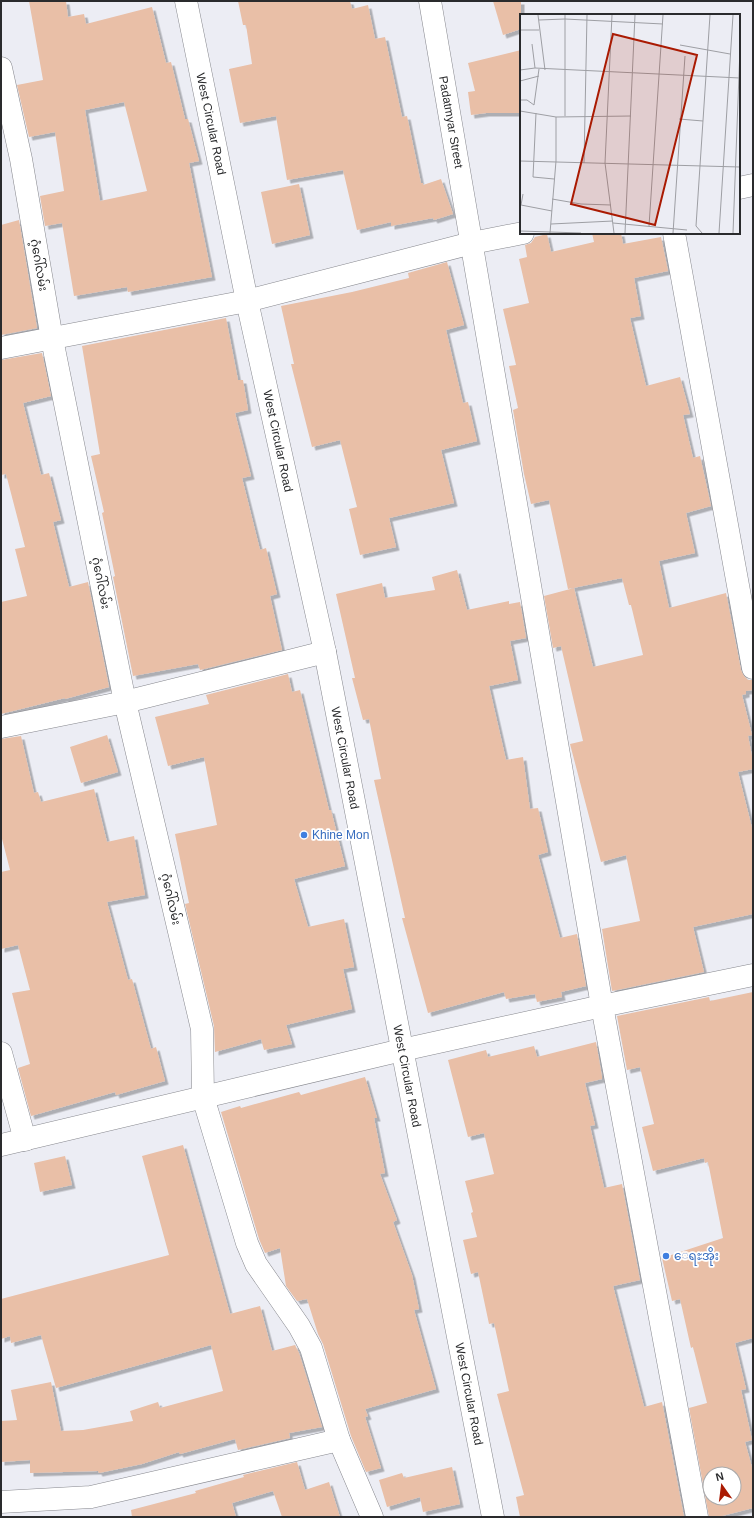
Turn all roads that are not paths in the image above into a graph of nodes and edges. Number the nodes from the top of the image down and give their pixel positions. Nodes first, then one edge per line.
1 (186, 1) edge
2 (430, 1) edge
3 (1, 68) edge
4 (753, 185) edge
5 (740, 188) edge
6 (520, 233) edge
7 (674, 234) edge
8 (472, 243) junction
9 (248, 301) junction
10 (52, 339) junction
11 (1, 348) edge
12 (744, 571) edge
13 (325, 652) junction
14 (753, 668) edge
15 (125, 702) junction
16 (1, 727) edge
17 (753, 975) edge
18 (602, 1006) junction
19 (402, 1050) junction
20 (1, 1053) edge
21 (203, 1097) junction
22 (25, 1140) junction
23 (1, 1145) edge
24 (339, 1440) junction
25 (1, 1502) edge
26 (372, 1517) edge
27 (493, 1517) edge
28 (697, 1517) edge

1 - 9 street, West Circular Road
2 - 8 street, Padatmyar Street
3 - 10 street, ဂံ့ဂေါ်လမ်း
4 - 5 street
6 - 8 street
7 - 12 street
8 - 9 street
8 - 18 street, Padatmyar Street
9 - 10 street
9 - 13 street, West Circular Road
10 - 11 street
10 - 15 street, ဂံ့ဂေါ်လမ်း
12 - 14 street
13 - 15 street
13 - 19 street, West Circular Road
15 - 16 street
15 - 21 street, ဂံ့ဂေါ်လမ်း
17 - 18 street
18 - 19 street
18 - 28 street, Padatmyar Street
19 - 21 street
19 - 27 street, West Circular Road
20 - 22 street
21 - 22 street
21 - 24 street, ဂံ့ဂေါ်လမ်း
22 - 23 street
24 - 25 street
24 - 26 street, ဂံ့ဂေါ်လမ်း

